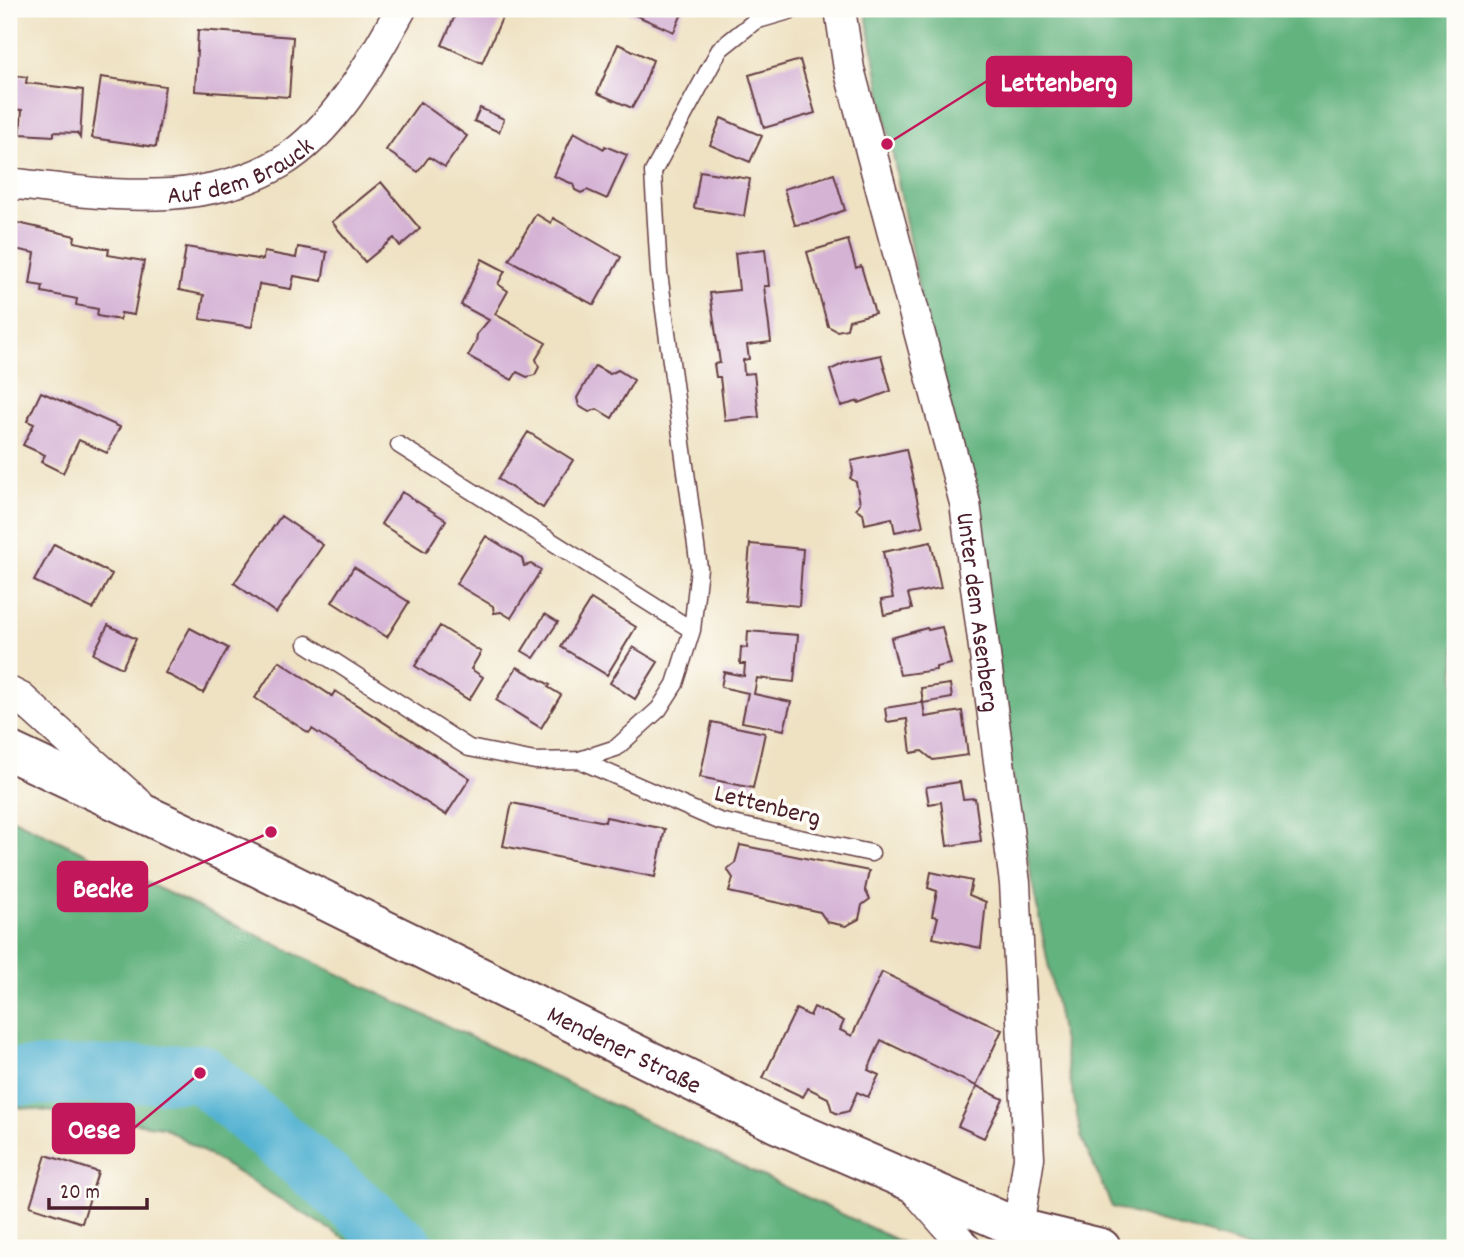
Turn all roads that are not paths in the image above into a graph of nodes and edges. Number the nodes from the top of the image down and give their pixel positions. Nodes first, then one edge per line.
1 (401, 9) edge
2 (796, 9) edge
3 (841, 9) edge
4 (9, 183) edge
5 (399, 445) dead end
6 (692, 630) junction
7 (307, 644) dead end
8 (9, 692) edge
9 (9, 751) edge
10 (579, 760) junction
11 (161, 822) junction
12 (872, 853) dead end
13 (910, 1184) junction
14 (1018, 1228) junction
15 (966, 1248) edge
16 (1101, 1248) edge

1 - 4 street, Auf dem Brauck
2 - 6 lane, Lettenberg
3 - 14 street, Unter dem Asenberg
5 - 6 lane
6 - 10 lane, Lettenberg
7 - 10 lane, Lettenberg
8 - 11 street, Mendener Straße
9 - 11 main road, Mendener Straße
10 - 12 lane, Lettenberg
11 - 13 main road, Mendener Straße
13 - 14 main road, Mendener Straße
13 - 15 street
14 - 16 main road, Mendener Straße

